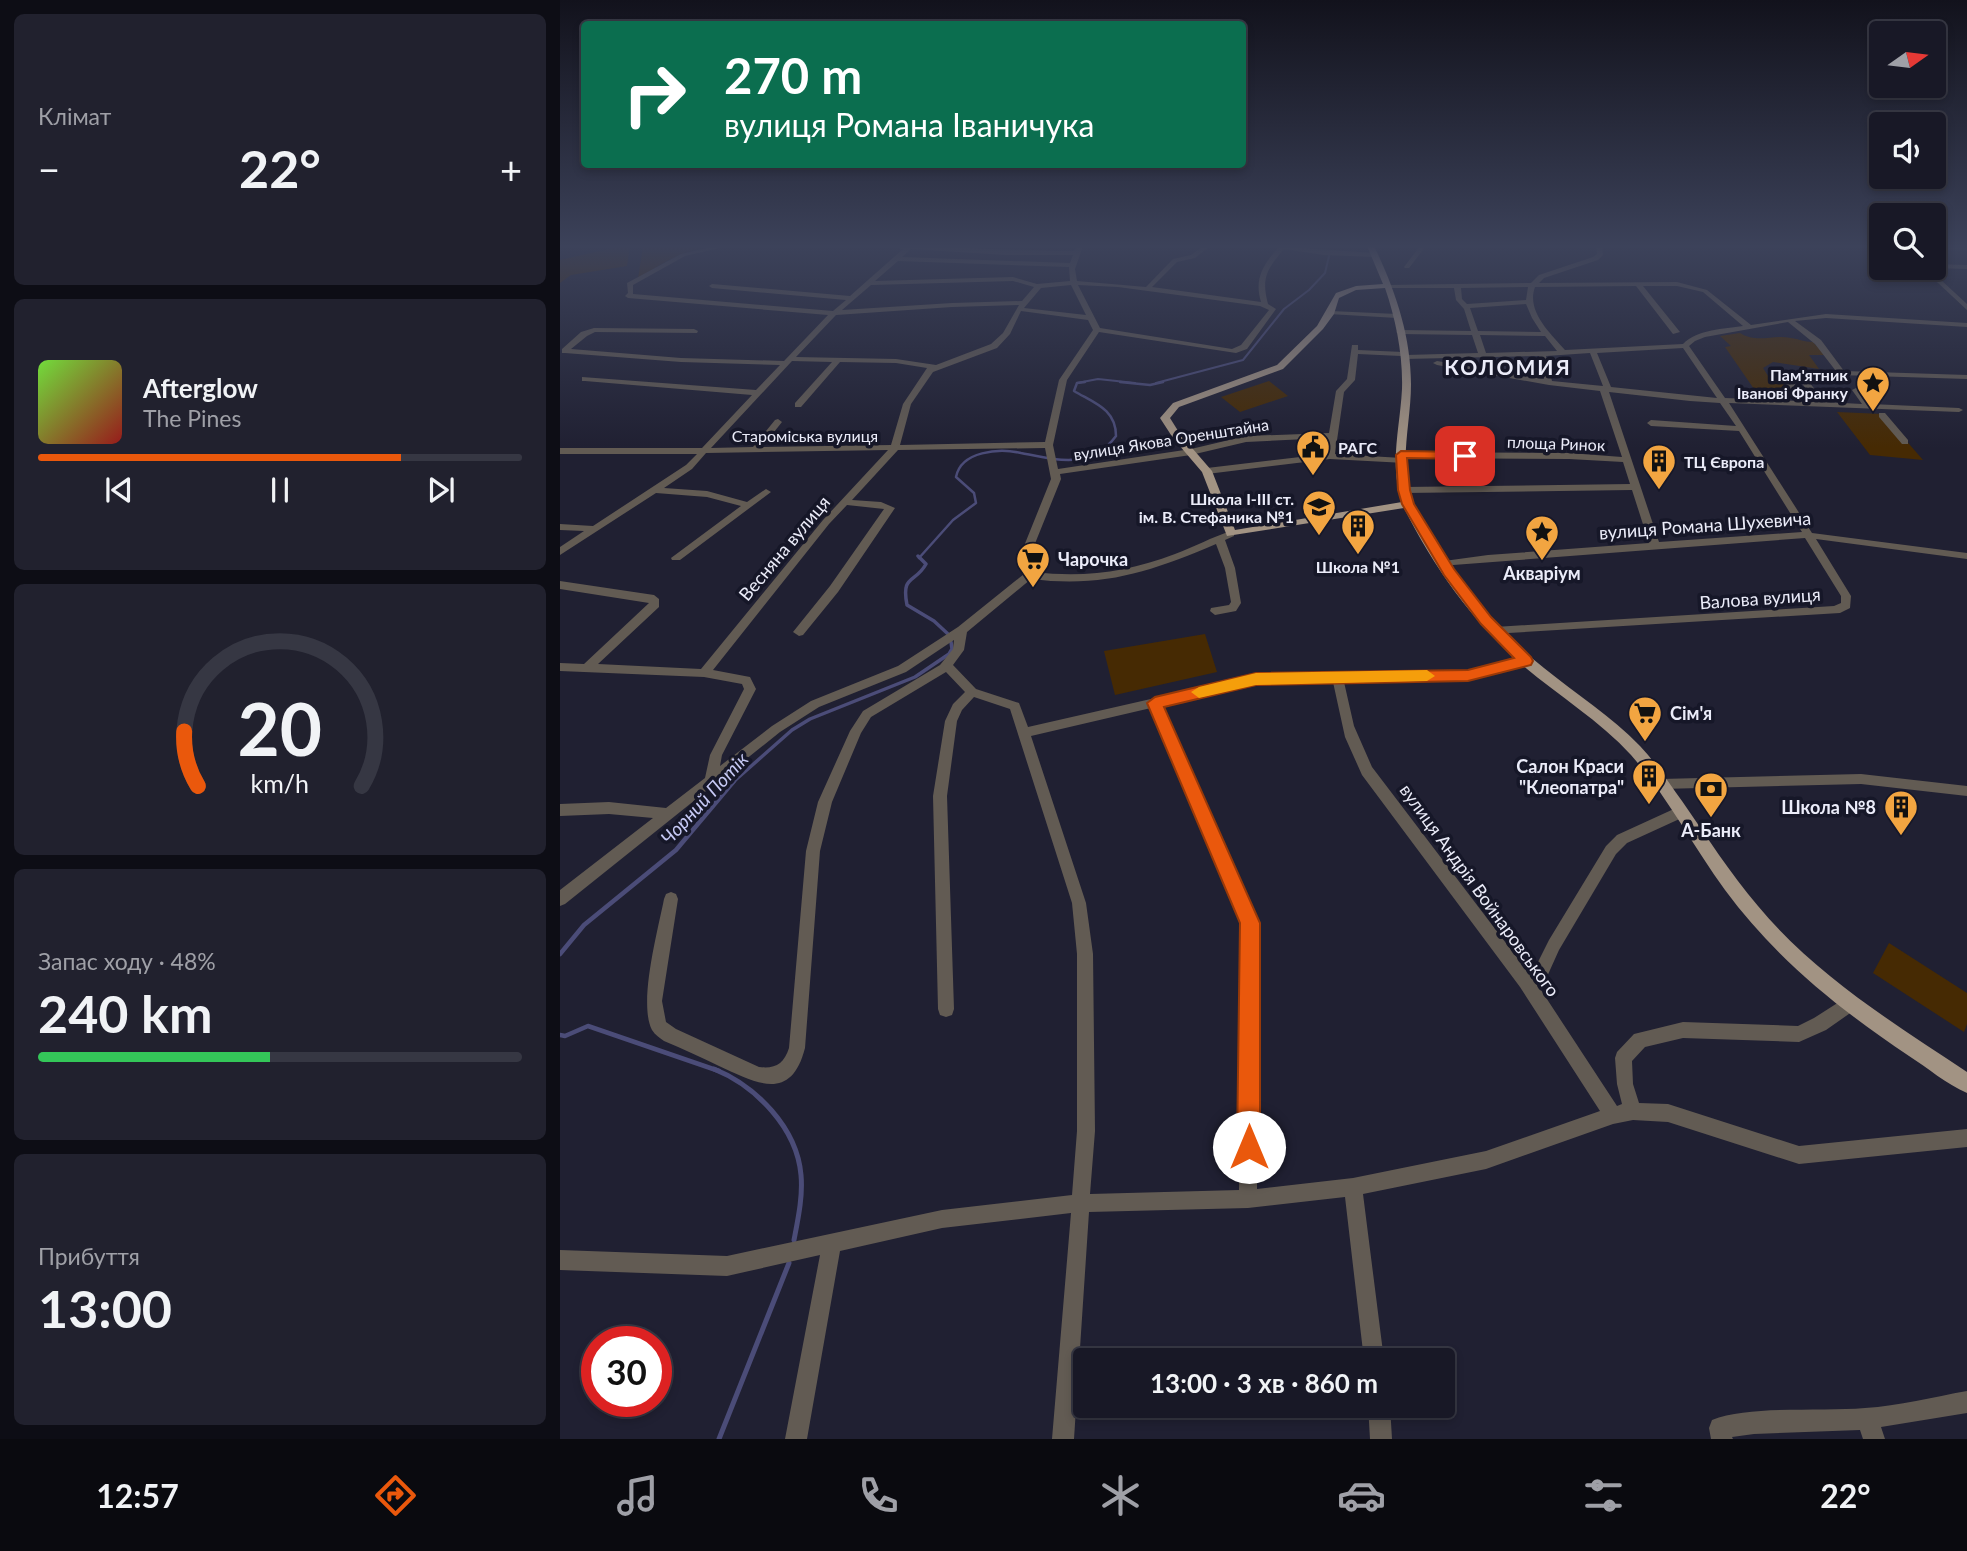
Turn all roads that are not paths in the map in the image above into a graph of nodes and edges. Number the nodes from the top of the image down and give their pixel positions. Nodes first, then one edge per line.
1 (834, 313) edge
2 (1017, 313) edge
3 (1063, 313) edge
4 (1088, 313) edge
5 (1265, 313) edge
6 (1331, 313) edge
7 (1334, 313) edge
8 (1467, 313) edge
9 (1535, 313) edge
10 (1661, 313) edge
11 (1731, 313) edge
12 (1397, 316) joint
13 (1091, 318) junction
14 (1789, 320) junction
15 (1967, 325) edge
16 (1748, 326) junction
17 (1097, 330) junction
18 (694, 331) dead end
19 (1676, 331) dead end
20 (1400, 332) junction
21 (1547, 334) junction
22 (1474, 335) junction
23 (1685, 346) junction
24 (1592, 350) junction
25 (1562, 352) junction
26 (1542, 354) junction
27 (1483, 356) junction
28 (1460, 357) junction
29 (1404, 358) junction
30 (839, 359) junction
31 (788, 361) junction
32 (934, 367) junction
33 (1460, 367) junction
34 (1803, 370) dead end
35 (1842, 373) joint
36 (1967, 377) edge
37 (585, 379) dead end
38 (1788, 381) dead end
39 (1549, 383) junction
40 (1606, 390) junction
41 (1856, 390) dead end
42 (758, 393) junction
43 (1726, 402) junction
44 (798, 405) dead end
45 (1806, 405) junction
46 (1823, 405) junction
47 (1869, 407) junction
48 (1959, 410) dead end
49 (1882, 415) dead end
50 (778, 422) dead end
51 (1651, 424) dead end
52 (1741, 429) junction
53 (1333, 435) junction
54 (1905, 442) dead end
55 (757, 448) junction
56 (895, 448) junction
57 (705, 449) junction
58 (560, 451) edge
59 (1191, 452) junction
60 (1330, 456) junction
61 (1401, 458) junction
62 (1052, 459) junction
63 (1626, 460) junction
64 (1207, 471) junction
65 (1635, 487) junction
66 (657, 490) junction
67 (766, 492) dead end
68 (1406, 497) junction
69 (844, 502) junction
70 (748, 505) junction
71 (560, 527) edge
72 (595, 529) junction
73 (1808, 535) junction
74 (1225, 536) junction
75 (1655, 545) junction
76 (560, 552) edge
77 (1967, 556) edge
78 (676, 558) dead end
79 (1444, 564) junction
80 (1029, 575) junction
81 (560, 585) edge
82 (1215, 611) dead end
83 (962, 630) junction
84 (1495, 631) junction
85 (799, 632) dead end
86 (1525, 661) junction
87 (946, 665) junction
88 (560, 667) edge
89 (586, 669) junction
90 (704, 673) junction
91 (1338, 679) junction
92 (972, 692) junction
93 (1155, 703) junction
94 (1025, 733) junction
95 (711, 779) junction
96 (1661, 784) junction
97 (1967, 791) edge
98 (560, 810) edge
99 (1681, 812) junction
100 (670, 814) junction
101 (560, 899) edge
102 (671, 899) dead end
103 (1532, 991) junction
104 (1850, 1003) junction
105 (946, 1009) dead end
106 (1967, 1083) edge
107 (1633, 1111) junction
108 (1613, 1115) junction
109 (1967, 1138) edge
110 (1353, 1187) junction
111 (1248, 1199) junction
112 (1079, 1203) junction
113 (832, 1242) junction
114 (560, 1261) edge
115 (1373, 1348) edge
116 (1967, 1402) edge
117 (1380, 1418) edge
118 (1870, 1429) edge
119 (1721, 1434) edge
120 (796, 1439) edge
121 (1063, 1439) edge
122 (1381, 1439) edge

1 - 31 street
2 - 32 street
3 - 13 street
4 - 13 street
5 - 17 street
6 - 59 main road
7 - 12 street
8 - 22 street
9 - 21 street
10 - 19 street
11 - 16 street
12 - 20 main road
13 - 17 street
14 - 15 street
14 - 16 street
14 - 35 street
16 - 23 street
17 - 62 street
18 - 31 street
20 - 22 street
20 - 29 main road
21 - 22 street
21 - 25 street
22 - 27 street
23 - 24 street
23 - 43 street, Валова вулиця
24 - 25 street
24 - 40 street
25 - 26 street
26 - 27 street
26 - 39 street
27 - 28 street
28 - 29 street
28 - 33 street
29 - 33 street
29 - 53 street
29 - 61 main road
30 - 31 street
30 - 32 street
30 - 44 street
31 - 42 street
32 - 56 street
33 - 39 street
34 - 46 street
35 - 36 street
37 - 42 street
38 - 45 street
39 - 40 street
40 - 43 street
40 - 63 street
41 - 47 street
42 - 57 street
43 - 45 street
43 - 52 street, Валова вулиця
45 - 46 street
46 - 47 street
47 - 48 street
49 - 54 street
50 - 55 street
51 - 52 street
52 - 73 street, Валова вулиця
53 - 59 street, вулиця Якова Оренштайна
53 - 60 street
55 - 56 street, Староміська вулиця
55 - 57 street, Староміська вулиця
56 - 62 street, Староміська вулиця
56 - 69 street, Весняна вулиця
57 - 58 street, Староміська вулиця
57 - 66 street
59 - 62 street, вулиця Якова Оренштайна
59 - 64 main road
60 - 61 street, площа Ринок
60 - 64 street, площа Ринок
61 - 63 street, площа Ринок
61 - 68 main road
62 - 80 street
63 - 65 street
64 - 74 main road
65 - 68 street
65 - 75 street
66 - 70 street
66 - 72 street
67 - 70 street
68 - 74 main road
68 - 79 main road
69 - 85 street
69 - 90 street, Весняна вулиця
70 - 78 street
71 - 72 street
72 - 76 street
73 - 75 street, вулиця Романа Шухевича
73 - 77 street, вулиця Романа Шухевича
73 - 84 street, Валова вулиця
74 - 80 street
74 - 82 street
75 - 79 street, вулиця Романа Шухевича
79 - 84 main road
80 - 83 street
81 - 89 street
83 - 87 street
83 - 95 street
84 - 86 main road
86 - 91 street
86 - 96 main road
87 - 92 street
87 - 102 street
88 - 89 street
89 - 90 street
90 - 95 street
91 - 93 street
91 - 103 street, вулиця Андрія Войнаровського
92 - 94 street
92 - 105 street
93 - 94 street
93 - 111 street
94 - 112 street
95 - 100 street
96 - 97 street
96 - 99 main road
98 - 100 street
99 - 103 street
99 - 104 main road
100 - 101 street
103 - 108 street, вулиця Андрія Войнаровського
104 - 106 main road
104 - 107 street
107 - 108 street
107 - 109 street
108 - 110 street
110 - 111 street
110 - 115 street
111 - 112 street
112 - 113 street
112 - 121 street
113 - 114 street
113 - 120 street
116 - 118 street
117 - 122 street
118 - 119 street

